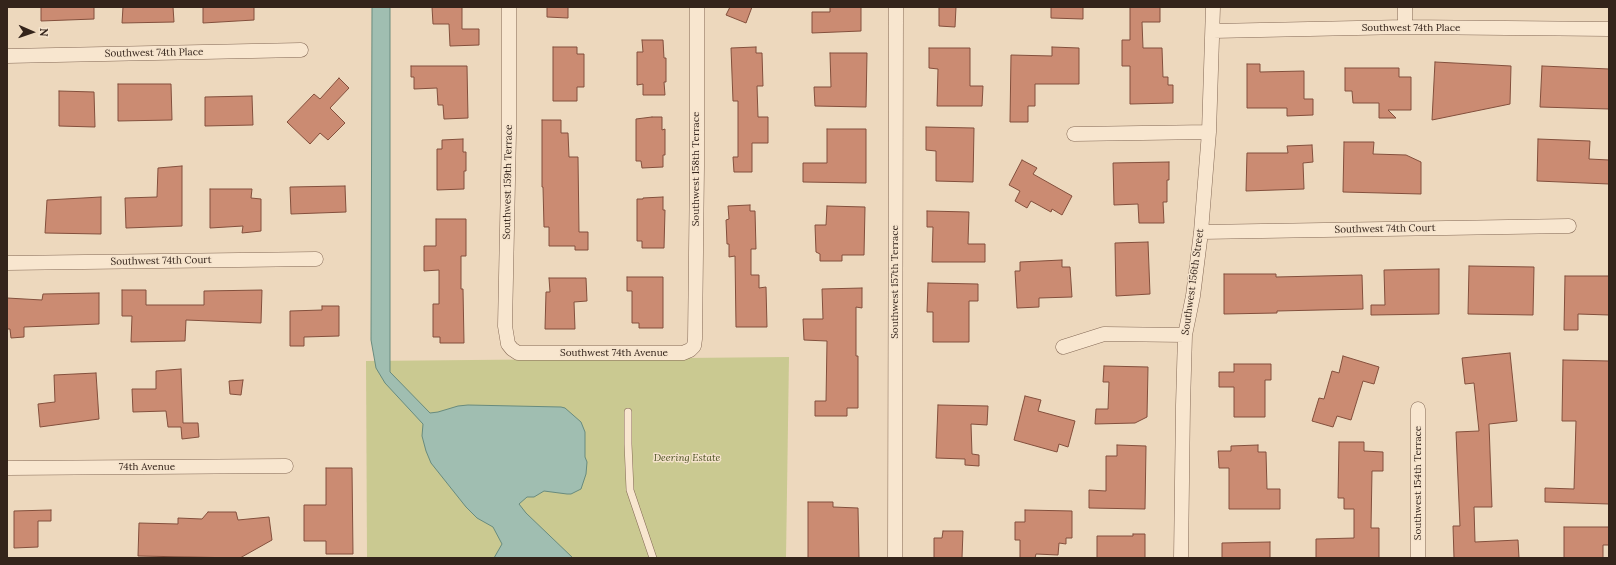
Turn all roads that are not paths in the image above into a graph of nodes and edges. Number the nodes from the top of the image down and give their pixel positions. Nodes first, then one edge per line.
1 (509, 7) edge
2 (696, 7) edge
3 (896, 7) edge
4 (1213, 7) edge
5 (1405, 7) edge
6 (1405, 27) junction
7 (1609, 29) edge
8 (1213, 31) junction
9 (301, 50) dead end
10 (7, 56) edge
11 (1209, 132) junction
12 (1074, 134) dead end
13 (1569, 226) dead end
14 (1201, 232) junction
15 (316, 259) dead end
16 (7, 262) edge
17 (695, 332) joint
18 (1185, 335) junction
19 (1063, 347) dead end
20 (518, 353) joint
21 (1418, 408) dead end
22 (628, 412) dead end
23 (286, 466) dead end
24 (7, 468) edge
25 (653, 558) edge
26 (895, 558) edge
27 (1181, 558) edge
28 (1418, 558) edge

1 - 20 street, Southwest 159th Terrace
2 - 17 street, Southwest 158th Terrace
3 - 26 street, Southwest 157th Terrace
4 - 8 street, Southwest 156th Street
5 - 6 street
6 - 7 street, Southwest 74th Place
6 - 8 street, Southwest 74th Place
8 - 11 street, Southwest 156th Street
9 - 10 street, Southwest 74th Place
11 - 12 street
11 - 14 street, Southwest 156th Street
13 - 14 street, Southwest 74th Court
14 - 18 street, Southwest 156th Street
15 - 16 street, Southwest 74th Court
17 - 20 street, Southwest 74th Avenue
18 - 19 street
18 - 27 street, Southwest 156th Street
21 - 28 street, Southwest 154th Terrace
22 - 25 lane
23 - 24 street, 74th Avenue

